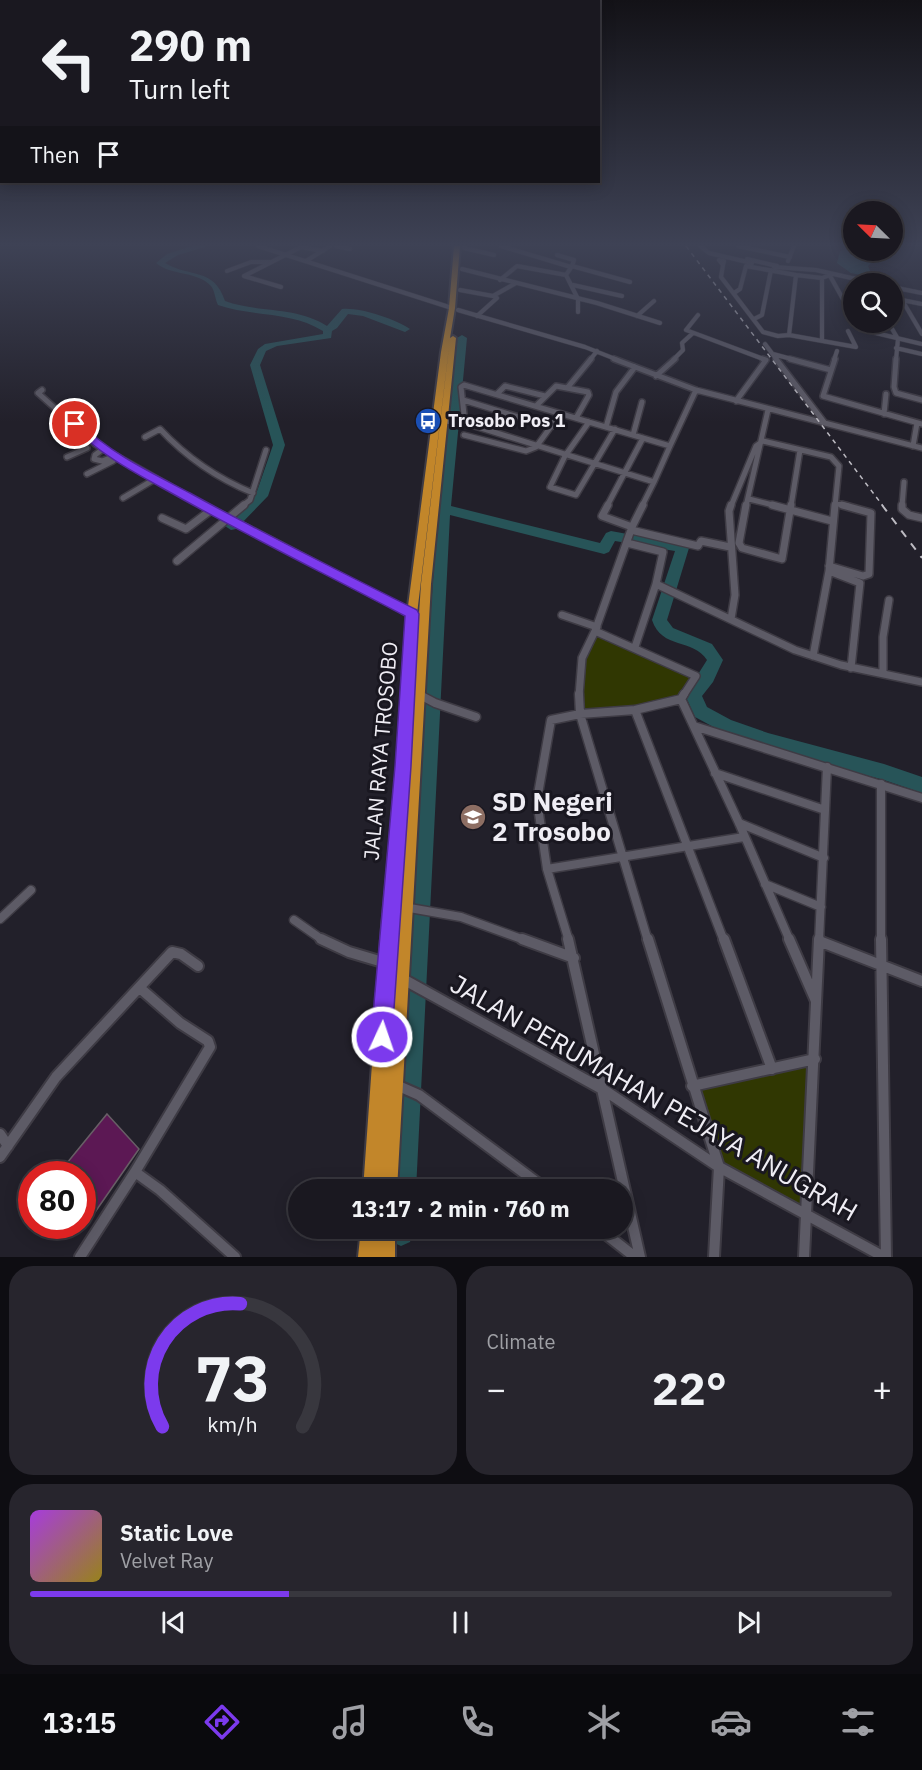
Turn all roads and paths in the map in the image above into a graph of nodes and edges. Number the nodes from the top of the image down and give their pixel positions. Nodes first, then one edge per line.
1 (442, 305) edge
2 (455, 305) edge
3 (456, 305) edge
4 (490, 305) edge
5 (578, 305) edge
6 (600, 305) edge
7 (650, 305) edge
8 (743, 305) edge
9 (764, 305) edge
10 (793, 305) edge
11 (822, 305) edge
12 (905, 305) edge
13 (455, 309) junction
14 (578, 312) dead end
15 (698, 315) dead end
16 (477, 316) junction
17 (637, 316) junction
18 (754, 319) junction
19 (660, 323) dead end
20 (693, 333) junction
21 (849, 333) edge
22 (875, 333) edge
23 (894, 333) edge
24 (922, 334) edge
25 (789, 335) junction
26 (450, 336) junction
27 (898, 339) junction
28 (822, 341) junction
29 (765, 344) dead end
30 (922, 344) edge
31 (896, 348) junction
32 (597, 351) junction
33 (837, 351) dead end
34 (772, 353) junction
35 (922, 354) edge
36 (635, 367) junction
37 (831, 370) junction
38 (656, 376) junction
39 (568, 387) junction
40 (42, 390) dead end
41 (696, 390) junction
42 (497, 394) junction
43 (886, 394) dead end
44 (545, 396) junction
45 (463, 400) junction
46 (922, 400) edge
47 (736, 401) junction
48 (642, 402) dead end
49 (536, 406) junction
50 (768, 410) junction
51 (560, 414) junction
52 (884, 414) junction
53 (576, 418) junction
54 (449, 421) junction
55 (589, 422) junction
56 (824, 422) junction
57 (465, 423) junction
58 (919, 424) edge
59 (551, 427) junction
60 (606, 427) junction
61 (615, 429) junction
62 (464, 435) dead end
63 (633, 435) junction
64 (88, 436) junction
65 (145, 436) dead end
66 (643, 438) junction
67 (763, 441) junction
68 (670, 446) junction
69 (913, 446) junction
70 (536, 447) junction
71 (922, 448) edge
72 (103, 449) junction
73 (266, 450) dead end
74 (800, 450) junction
75 (565, 456) junction
76 (67, 457) dead end
77 (116, 457) junction
78 (593, 465) junction
79 (623, 473) junction
80 (87, 474) dead end
81 (155, 479) junction
82 (654, 482) junction
83 (904, 482) dead end
84 (253, 493) junction
85 (123, 498) dead end
86 (749, 499) junction
87 (835, 503) junction
88 (211, 510) junction
89 (790, 510) junction
90 (162, 518) dead end
91 (922, 518) edge
92 (231, 520) junction
93 (832, 521) junction
94 (629, 536) junction
95 (730, 547) junction
96 (177, 561) dead end
97 (829, 569) junction
98 (658, 585) junction
99 (889, 600) dead end
100 (412, 614) junction
101 (562, 615) dead end
102 (731, 619) junction
103 (596, 629) junction
104 (635, 647) junction
105 (813, 656) junction
106 (851, 668) junction
107 (883, 674) junction
108 (922, 682) edge
109 (417, 695) junction
110 (681, 699) junction
111 (635, 710) junction
112 (580, 714) junction
113 (476, 717) dead end
114 (694, 726) junction
115 (828, 767) junction
116 (715, 773) junction
117 (881, 783) junction
118 (922, 798) edge
119 (825, 810) junction
120 (739, 823) junction
121 (744, 837) junction
122 (689, 845) junction
123 (624, 856) junction
124 (824, 858) junction
125 (547, 868) junction
126 (765, 884) junction
127 (31, 890) dead end
128 (409, 907) junction
129 (821, 907) junction
130 (0, 919) edge
131 (294, 920) dead end
132 (819, 941) junction
133 (574, 958) junction
134 (386, 963) junction
135 (881, 964) junction
136 (198, 966) dead end
137 (405, 980) junction
138 (922, 981) edge
139 (141, 989) junction
140 (817, 1003) junction
141 (815, 1059) junction
142 (772, 1069) junction
143 (396, 1085) junction
144 (692, 1086) junction
145 (604, 1090) junction
146 (0, 1134) edge
147 (8, 1146) junction
148 (0, 1157) edge
149 (719, 1167) junction
150 (135, 1172) junction
151 (373, 1179) edge
152 (389, 1179) edge
153 (532, 1179) edge
154 (806, 1214) junction
155 (369, 1239) edge
156 (386, 1239) edge
157 (612, 1239) edge
158 (80, 1257) edge
159 (235, 1257) edge
160 (368, 1257) edge
161 (385, 1257) edge
162 (635, 1257) edge
163 (640, 1257) edge
164 (714, 1257) edge
165 (804, 1257) edge
166 (885, 1257) edge

1 - 13 street
2 - 13 highway, JALAN RAYA TROSOBO
3 - 13 highway, JALAN RAYA TROSOBO
4 - 16 street
5 - 14 street
6 - 17 street
7 - 17 street
8 - 18 street
9 - 18 street
10 - 25 street
11 - 28 street
12 - 24 street
13 - 16 street
13 - 26 highway, JALAN RAYA TROSOBO
15 - 20 street
16 - 32 street
17 - 19 street
18 - 25 street
20 - 38 street
20 - 47 street
21 - 28 street
22 - 27 street
23 - 27 street
25 - 28 street
26 - 54 highway, JALAN RAYA TROSOBO
26 - 100 highway, JALAN RAYA TROSOBO
27 - 30 street
27 - 31 street
29 - 34 street
31 - 35 street
31 - 46 street
32 - 36 street
32 - 39 street
33 - 37 street
34 - 37 street
34 - 56 street
36 - 38 street
36 - 60 street
37 - 52 street
38 - 41 street
39 - 44 street
39 - 53 street
40 - 64 street
41 - 47 street
41 - 68 street
42 - 44 street
42 - 45 street
42 - 49 street
43 - 52 street
44 - 49 street
45 - 57 street
45 - 59 street
47 - 50 street
48 - 63 street
49 - 51 street
50 - 56 street
50 - 67 street
51 - 53 street
51 - 59 street
52 - 58 street
53 - 55 street
54 - 57 street
54 - 109 highway, JALAN RAYA TROSOBO
55 - 60 street
55 - 75 street
56 - 69 street
57 - 70 street
58 - 69 street
59 - 70 street
60 - 61 street
61 - 63 street
61 - 78 street
62 - 70 street
63 - 66 street
64 - 72 street
64 - 76 street
65 - 84 street
66 - 68 street
66 - 79 street
67 - 74 street
67 - 86 street
67 - 95 street
68 - 82 street
69 - 71 street
70 - 75 street
72 - 77 street
72 - 77 street
73 - 84 street
74 - 87 street
74 - 89 street
75 - 78 street
75 - 78 street
77 - 80 street
77 - 81 street
78 - 79 street
79 - 82 street
79 - 94 street
81 - 85 street
81 - 88 street
82 - 94 street
83 - 91 street
84 - 92 street
86 - 89 street
86 - 89 street
87 - 93 street
87 - 97 street
88 - 90 street
88 - 92 street
89 - 93 street
92 - 96 street
92 - 100 street
93 - 97 street
94 - 95 street
94 - 98 street
94 - 103 street
95 - 102 street
97 - 105 street
97 - 106 street
98 - 102 street
98 - 104 street
99 - 107 street
100 - 109 highway, JALAN RAYA TROSOBO
101 - 103 street
102 - 105 street
103 - 104 street
103 - 112 street
104 - 110 street
105 - 106 street
106 - 107 street
107 - 108 street
109 - 113 street
109 - 128 highway, JALAN RAYA TROSOBO
109 - 134 highway, JALAN RAYA TROSOBO
110 - 111 street
110 - 114 street
111 - 112 street
111 - 122 street
112 - 123 street
112 - 125 street
114 - 115 street
114 - 116 street
115 - 117 street
115 - 119 street
116 - 119 street
116 - 120 street
117 - 118 street
117 - 135 street
119 - 124 street
120 - 121 street
120 - 124 street
121 - 122 street
121 - 126 street
122 - 123 street
122 - 142 street
123 - 125 street
123 - 144 street
124 - 129 street
125 - 133 street
126 - 129 street
126 - 140 street
127 - 130 street
128 - 133 street
128 - 137 highway, JALAN RAYA TROSOBO
129 - 132 street
131 - 134 street
132 - 135 street
132 - 140 street
133 - 145 street
134 - 151 highway, JALAN RAYA TROSOBO
135 - 138 street
135 - 166 street
136 - 139 street
137 - 143 highway, JALAN RAYA TROSOBO
137 - 145 street, JALAN PERUMAHAN PEJAYA ANUGRAH
139 - 147 street
139 - 150 street
140 - 141 street
141 - 142 street
141 - 154 street
142 - 144 street
143 - 152 highway, JALAN RAYA TROSOBO
143 - 153 street
144 - 149 street
145 - 149 street, JALAN PERUMAHAN PEJAYA ANUGRAH
145 - 163 street
146 - 147 street
147 - 148 street
149 - 154 street, JALAN PERUMAHAN PEJAYA ANUGRAH
149 - 164 street
150 - 158 street
150 - 159 street
154 - 165 street
154 - 166 street, JALAN PERUMAHAN PEJAYA ANUGRAH
155 - 160 highway
156 - 161 highway
157 - 162 street

